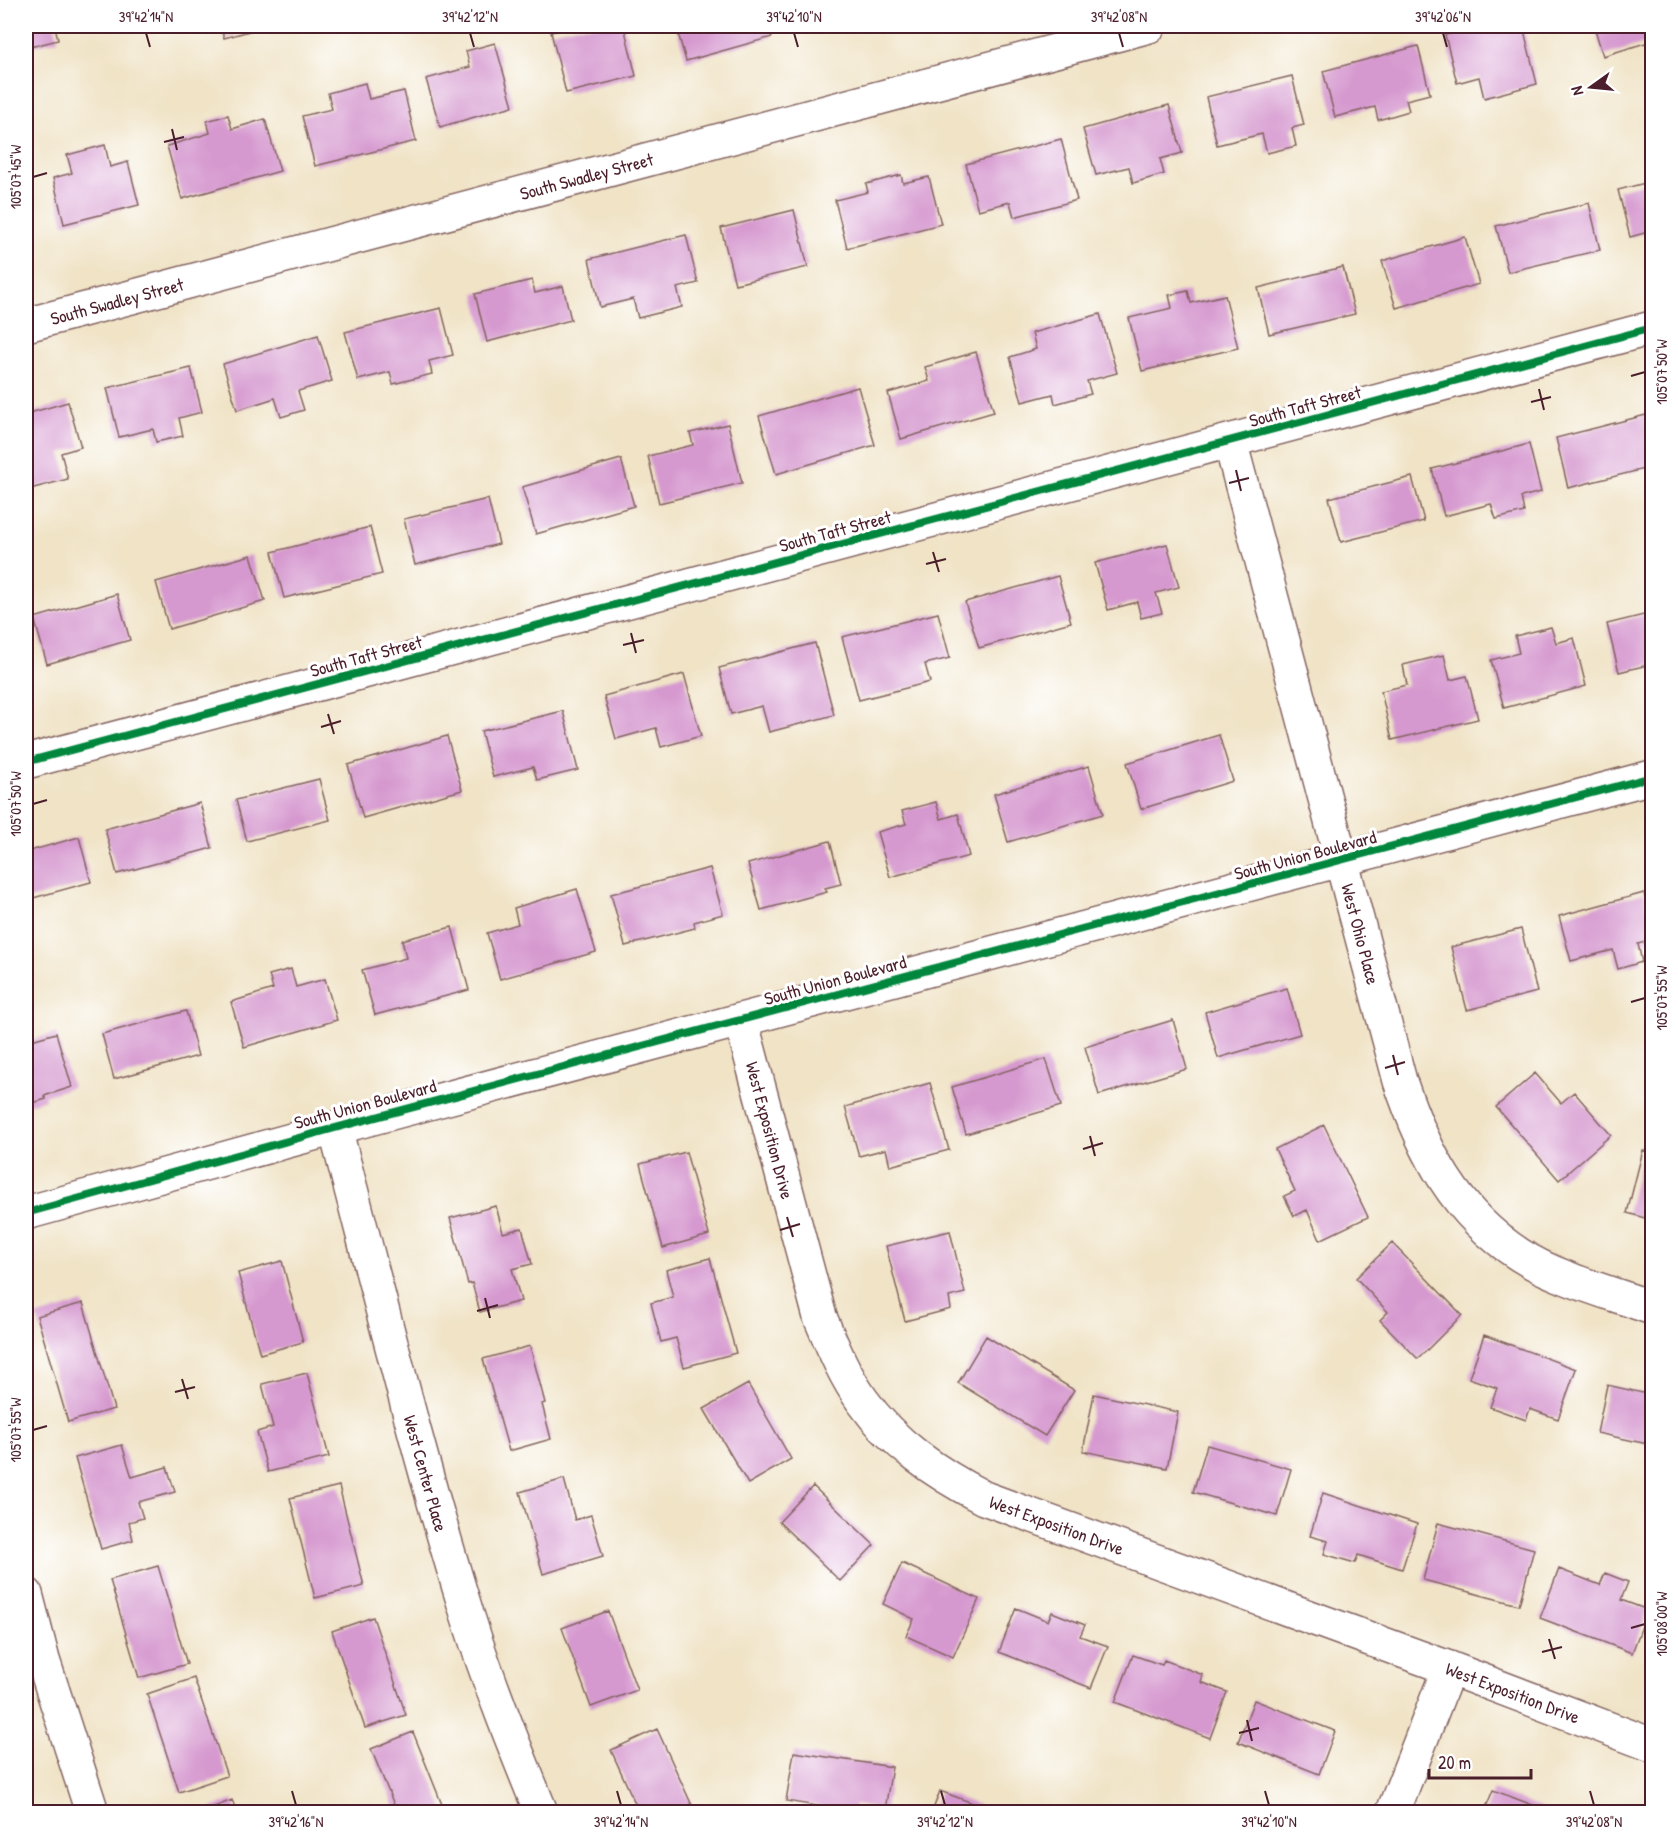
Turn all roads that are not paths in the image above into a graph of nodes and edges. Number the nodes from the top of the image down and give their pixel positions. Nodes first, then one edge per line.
1 (1149, 26) edge
2 (26, 326) edge
3 (1653, 328) edge
4 (1230, 441) junction
5 (26, 762) edge
6 (1653, 777) edge
7 (1342, 861) junction
8 (741, 1020) junction
9 (334, 1128) junction
10 (26, 1213) edge
11 (1653, 1308) edge
12 (26, 1594) edge
13 (1449, 1668) junction
14 (1653, 1745) edge
15 (92, 1812) edge
16 (541, 1812) edge
17 (1393, 1812) edge

1 - 2 street, South Swadley Street
3 - 4 street, South Taft Street
4 - 5 street, South Taft Street
4 - 7 street, West Ohio Place
6 - 7 street, South Union Boulevard
7 - 8 street, South Union Boulevard
7 - 11 street, West Ohio Place
8 - 9 street, South Union Boulevard
8 - 13 street, West Exposition Drive
9 - 10 street, South Union Boulevard
9 - 16 street, West Center Place
12 - 15 street
13 - 14 street, West Exposition Drive
13 - 17 street

